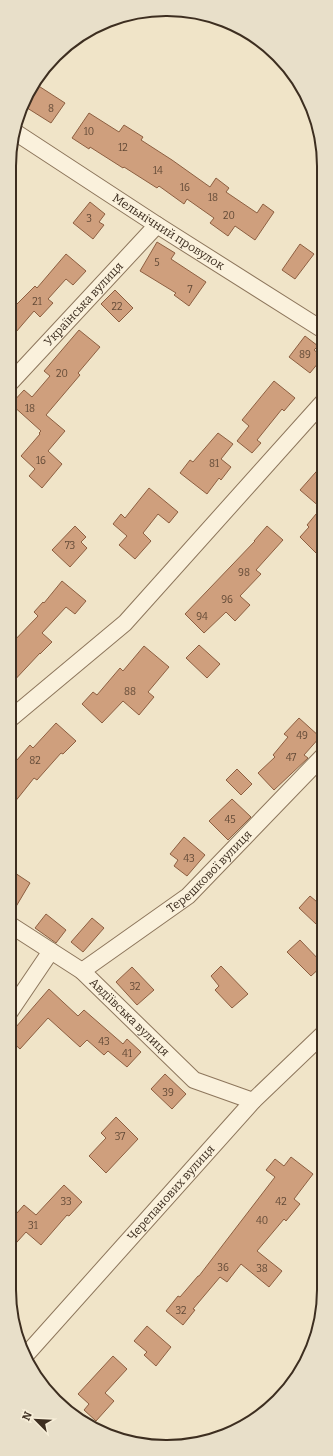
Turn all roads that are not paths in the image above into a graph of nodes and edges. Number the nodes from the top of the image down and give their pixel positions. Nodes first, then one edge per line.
1 (19, 135) edge
2 (157, 225) junction
3 (317, 326) edge
4 (16, 377) edge
5 (317, 409) edge
6 (16, 714) edge
7 (317, 762) edge
8 (16, 928) edge
9 (51, 951) junction
10 (82, 971) junction
11 (16, 1003) edge
12 (317, 1040) edge
13 (253, 1101) junction
14 (29, 1351) edge

1 - 2 street, Мельнiчний провулок
2 - 3 street, Мельнiчний провулок
2 - 4 street, Українська вулиця
5 - 6 street
7 - 10 street, Терешкової вулиця
8 - 9 street, Авдіївська вулиця
9 - 10 street, Авдіївська вулиця
9 - 11 street
10 - 13 street, Авдіївська вулиця
12 - 13 street, Черепанових вулиця
13 - 14 street, Черепанових вулиця

